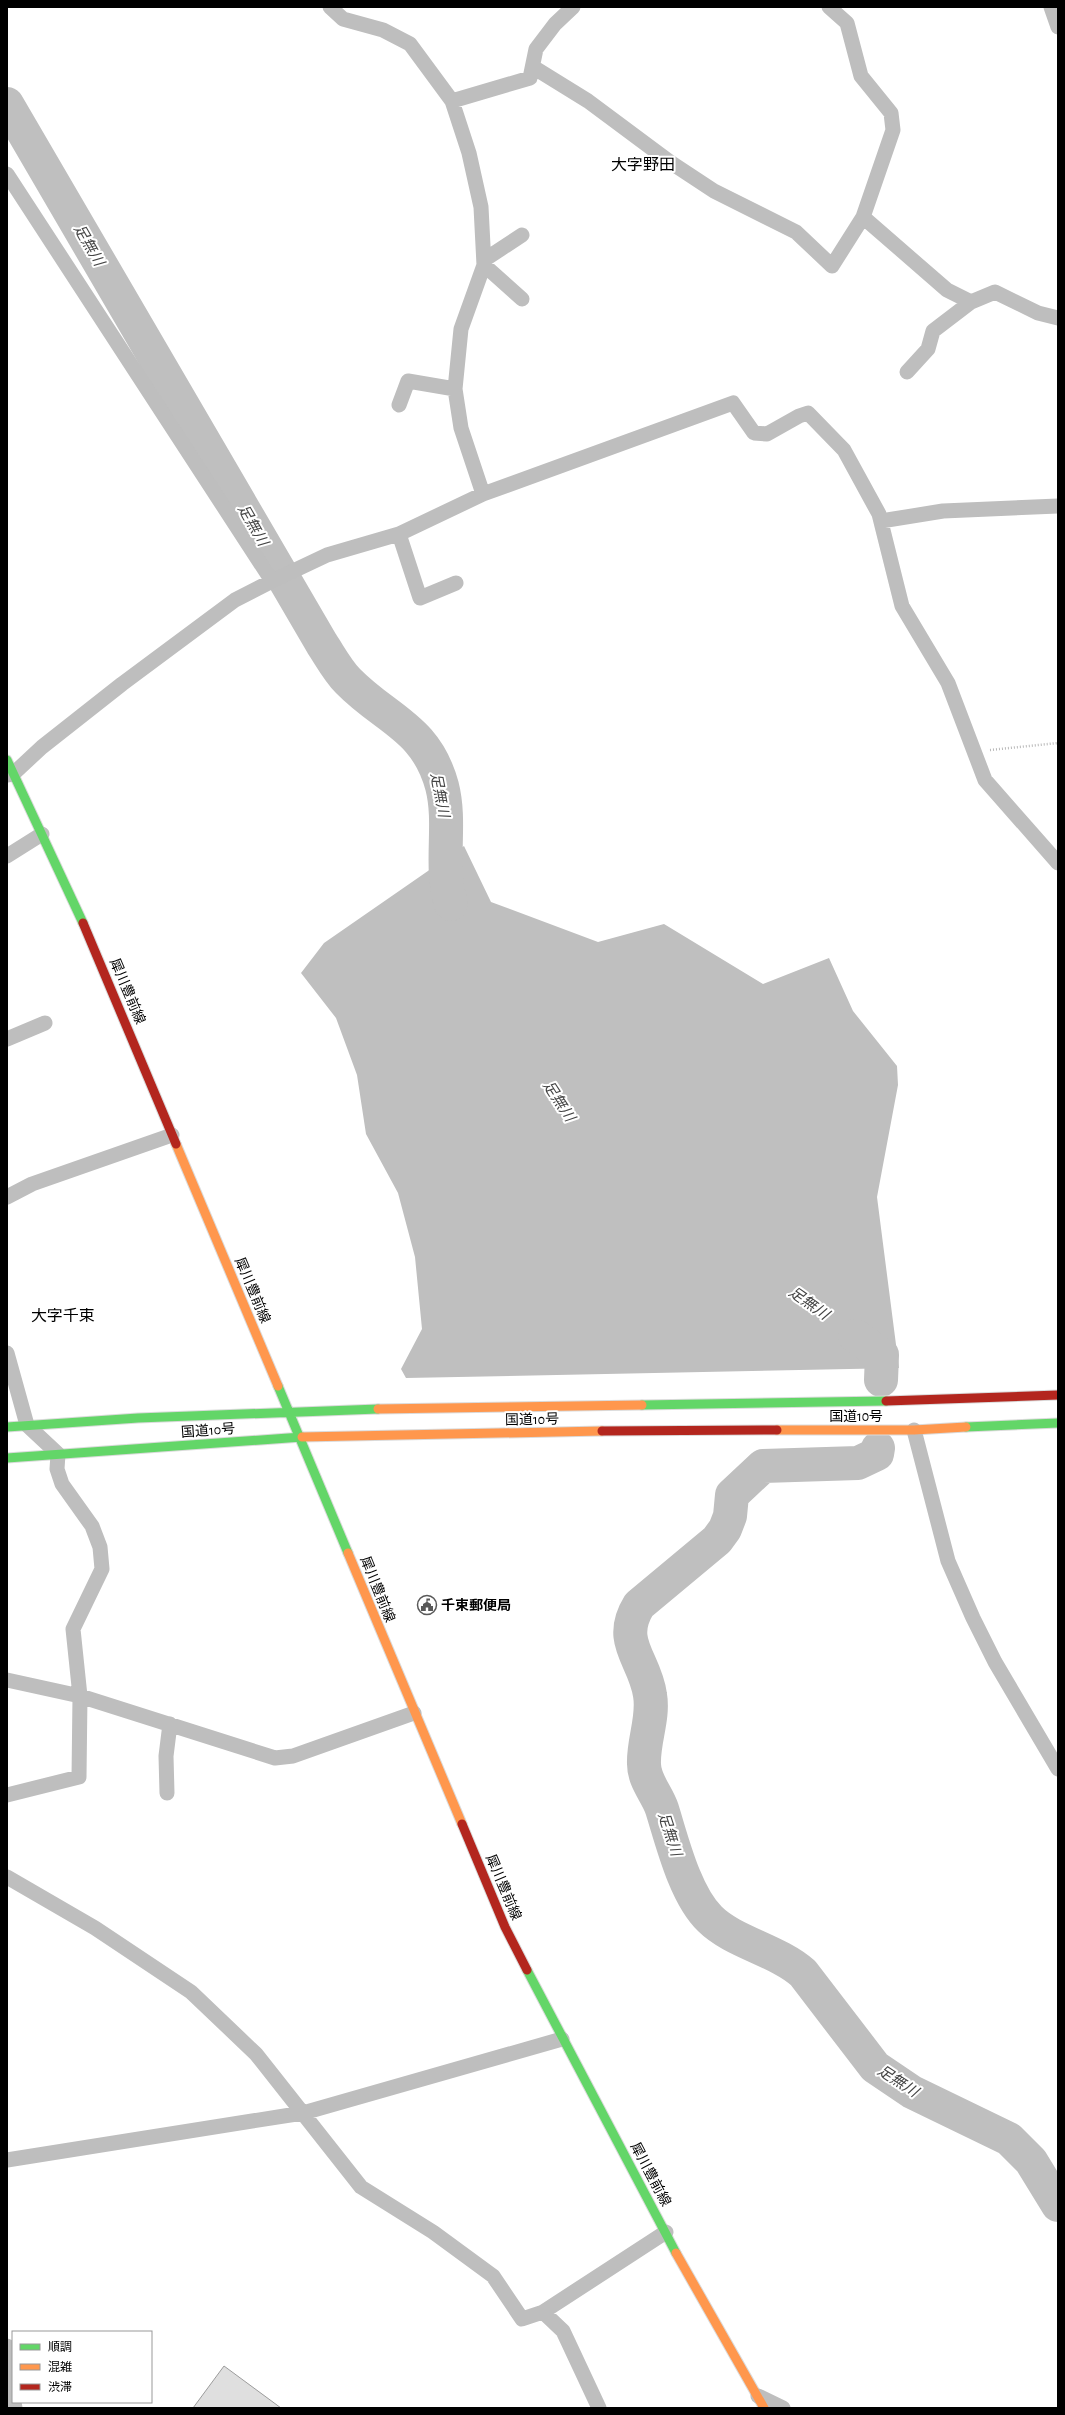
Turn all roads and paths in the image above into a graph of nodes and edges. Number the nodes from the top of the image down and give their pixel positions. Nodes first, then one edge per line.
1 (330, 7) edge
2 (573, 7) edge
3 (829, 7) edge
4 (1051, 7) edge
5 (1058, 27) edge
6 (533, 67) junction
7 (452, 101) junction
8 (7, 174) edge
9 (863, 217) junction
10 (522, 235) dead end
11 (484, 263) junction
12 (522, 299) dead end
13 (971, 302) junction
14 (1058, 318) edge
15 (907, 372) dead end
16 (455, 389) junction
17 (399, 405) dead end
18 (483, 494) junction
19 (1058, 506) edge
20 (881, 521) junction
21 (399, 534) junction
22 (272, 580) junction
23 (456, 583) dead end
24 (1058, 743) edge
25 (974, 751) junction
26 (9, 770) edge
27 (42, 834) junction
28 (7, 856) edge
29 (1058, 863) edge
30 (46, 1023) dead end
31 (7, 1039) edge
32 (172, 1135) junction
33 (7, 1196) edge
34 (7, 1353) edge
35 (1058, 1396) edge
36 (289, 1411) junction
37 (1058, 1423) edge
38 (27, 1425) junction
39 (7, 1427) edge
40 (914, 1430) junction
41 (301, 1437) junction
42 (58, 1454) junction
43 (7, 1458) edge
44 (7, 1680) edge
45 (80, 1696) junction
46 (414, 1713) junction
47 (170, 1724) junction
48 (1058, 1770) edge
49 (167, 1793) dead end
50 (7, 1795) edge
51 (7, 1877) edge
52 (562, 2039) junction
53 (303, 2113) junction
54 (7, 2160) edge
55 (666, 2232) junction
56 (543, 2312) junction
57 (7, 2346) edge
58 (12, 2386) edge
59 (761, 2402) edge
60 (599, 2408) edge
61 (783, 2408) edge

1 - 7 street
2 - 6 street
3 - 9 street
4 - 5 street
6 - 7 street
6 - 9 street
7 - 11 street
8 - 22 street
9 - 13 street
10 - 11 street
11 - 12 street
11 - 16 street
13 - 14 street
13 - 15 street
16 - 17 street
16 - 18 street
18 - 20 street
18 - 21 street
19 - 20 street
20 - 25 street
21 - 22 street
21 - 23 street
22 - 26 street
24 - 25 path
25 - 29 street
26 - 27 main road, 犀川豊前線
27 - 28 street
27 - 32 main road, 犀川豊前線
30 - 31 street
32 - 33 street
32 - 36 main road, 犀川豊前線
34 - 38 street
35 - 36 main road, 国道10号
36 - 38 main road, 国道10号
36 - 41 main road, 犀川豊前線
37 - 40 main road, 国道10号
38 - 39 main road, 国道10号
38 - 42 street
40 - 41 main road, 国道10号
40 - 48 street
41 - 42 main road, 国道10号
41 - 46 main road, 犀川豊前線
42 - 43 main road, 国道10号
42 - 45 street
44 - 45 street
45 - 47 street
45 - 50 street
46 - 47 street
46 - 52 main road, 犀川豊前線
47 - 49 street
51 - 53 street
52 - 53 street
52 - 55 main road, 犀川豊前線
53 - 54 street
53 - 56 street
55 - 56 street
55 - 59 main road, 犀川豊前線
56 - 60 street
57 - 58 street
59 - 61 street

